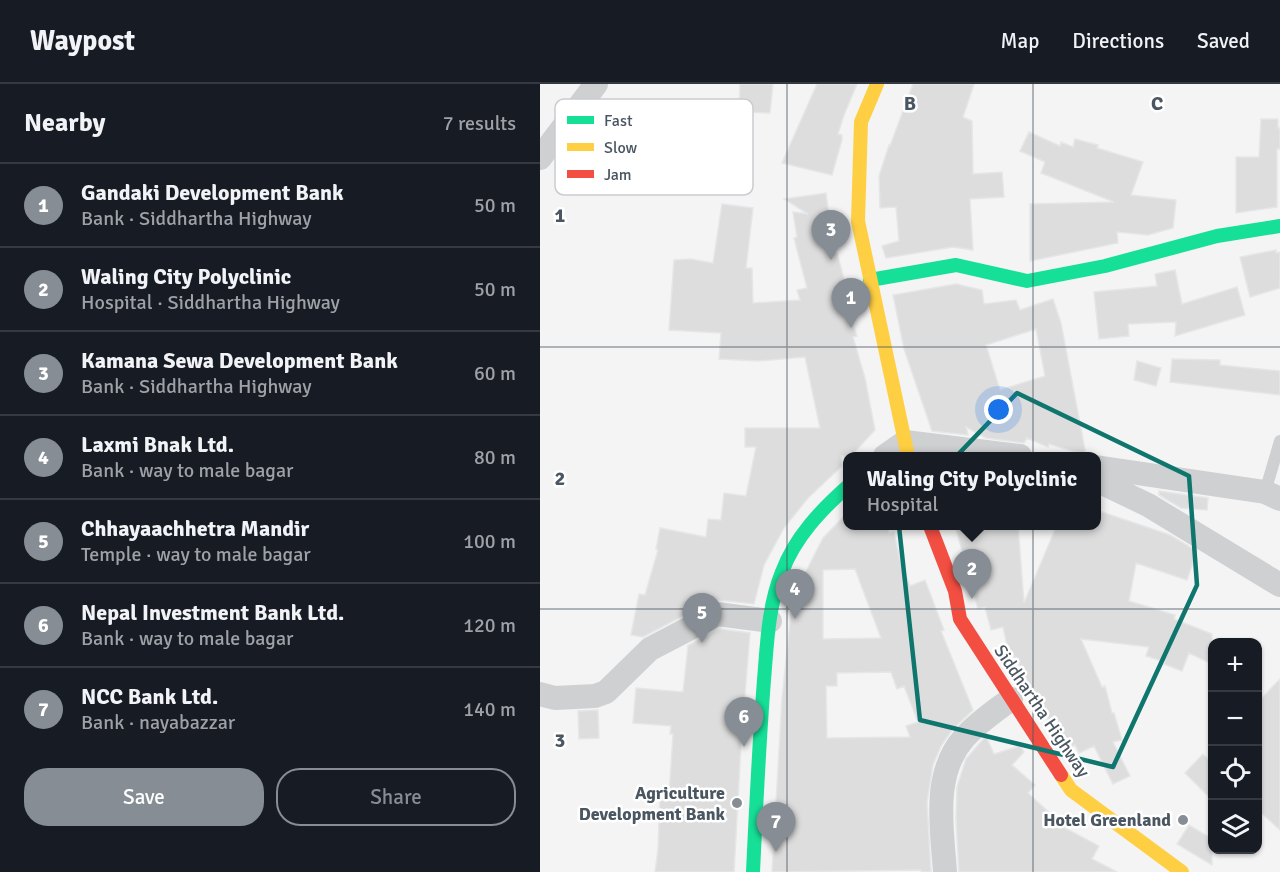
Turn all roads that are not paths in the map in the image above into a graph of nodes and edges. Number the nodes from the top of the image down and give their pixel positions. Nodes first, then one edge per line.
1 (596, 84) edge
2 (877, 84) edge
3 (585, 99) edge
4 (555, 138) edge
5 (540, 158) edge
6 (1280, 226) edge
7 (870, 279) junction
8 (1280, 441) edge
9 (907, 449) edge
10 (955, 452) edge
11 (1101, 468) edge
12 (1101, 482) edge
13 (843, 491) edge
14 (1272, 495) edge
15 (932, 530) edge
16 (1280, 585) edge
17 (770, 621) junction
18 (540, 694) edge
19 (1011, 699) junction
20 (753, 872) edge
21 (945, 872) edge
22 (1182, 872) edge

1 - 3 street
2 - 7 main road
4 - 5 street
6 - 7 main road
7 - 9 main road
8 - 14 lane
9 - 10 street
11 - 14 street
12 - 16 street
13 - 17 main road
15 - 19 main road, Siddhartha Highway
17 - 18 street
17 - 20 main road
19 - 21 street
19 - 22 main road, Siddhartha Highway

